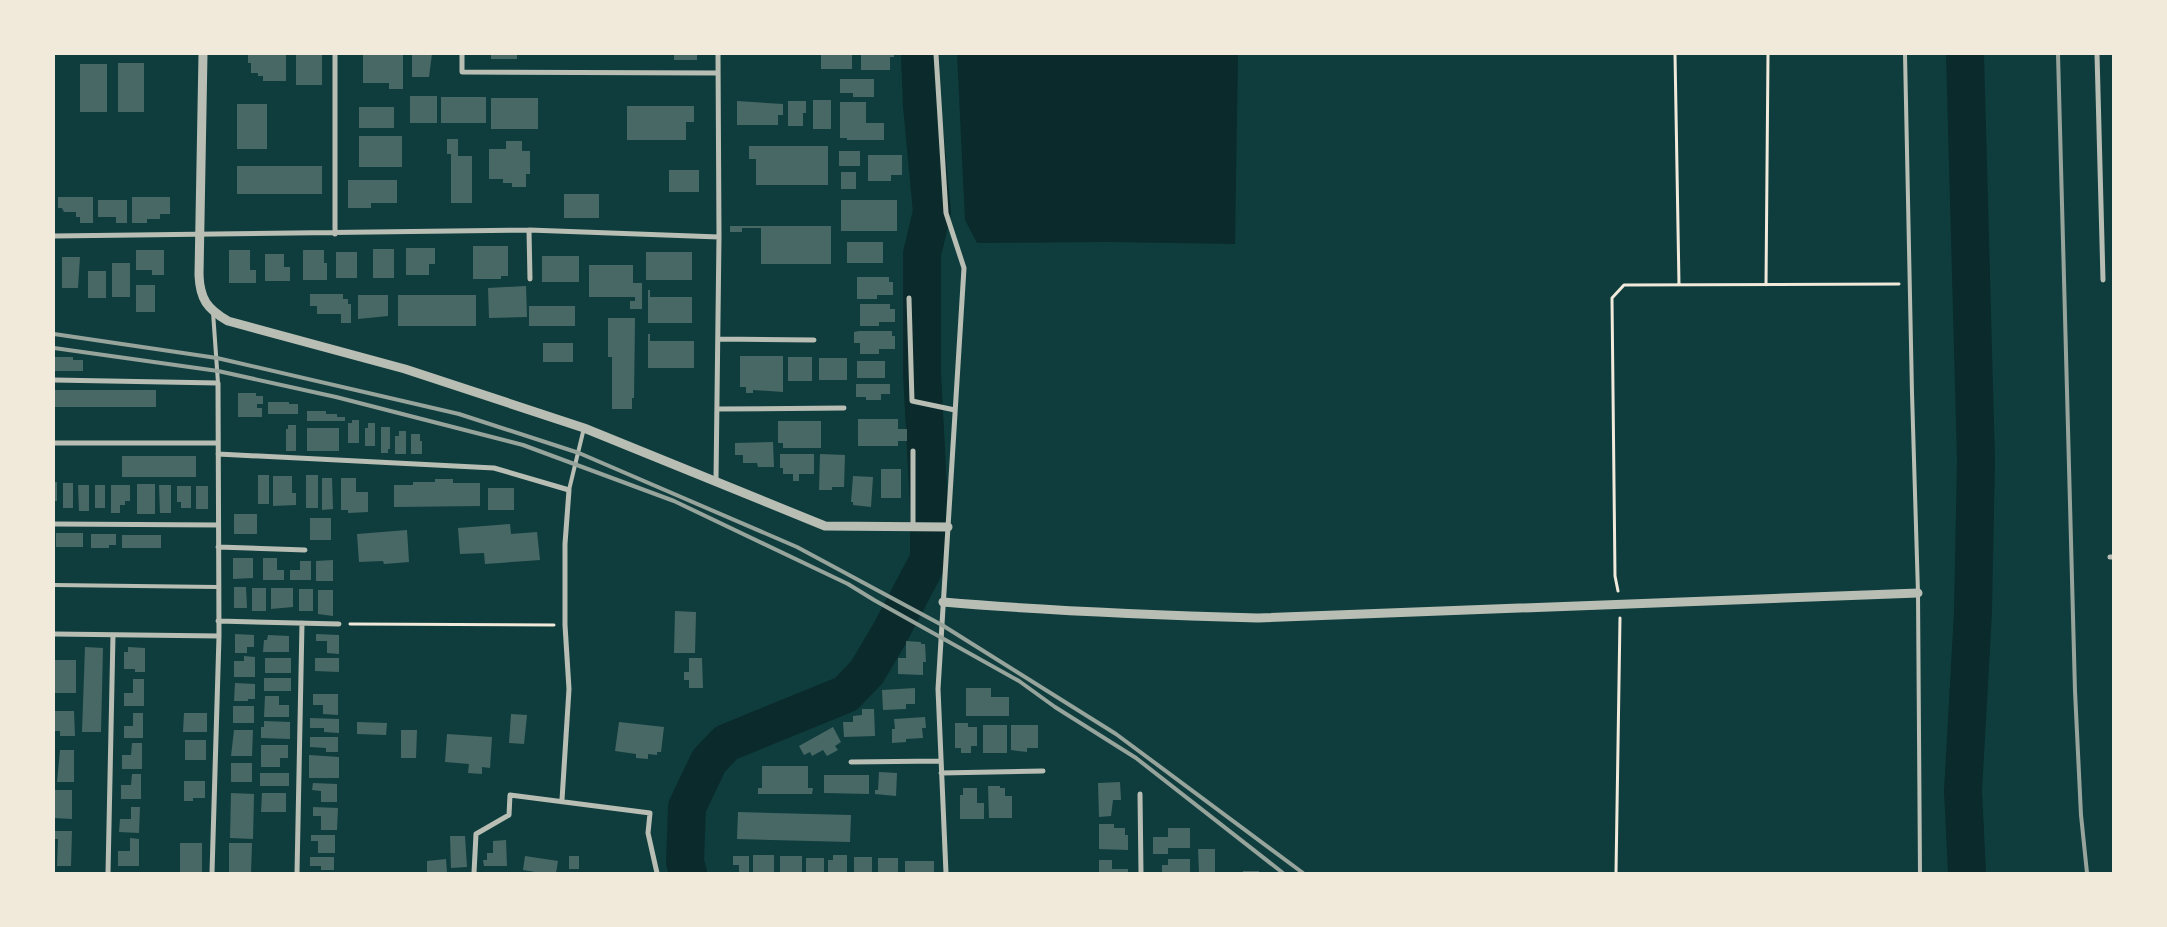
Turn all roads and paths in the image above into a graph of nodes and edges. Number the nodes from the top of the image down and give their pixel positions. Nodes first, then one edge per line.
1 (203, 54) edge
2 (334, 54) edge
3 (462, 54) edge
4 (718, 54) edge
5 (936, 54) edge
6 (1675, 54) edge
7 (1768, 54) edge
8 (1905, 54) edge
9 (2097, 54) edge
10 (718, 73) junction
11 (529, 230) junction
12 (335, 234) junction
13 (54, 236) edge
14 (200, 236) junction
15 (719, 237) junction
16 (530, 279) dead end
17 (2103, 280) dead end
18 (1910, 283) junction
19 (1679, 285) junction
20 (1766, 285) junction
21 (909, 298) dead end
22 (213, 312) junction
23 (718, 339) junction
24 (814, 340) dead end
25 (54, 380) edge
26 (218, 383) junction
27 (844, 408) dead end
28 (717, 409) junction
29 (956, 410) junction
30 (584, 428) junction
31 (54, 443) edge
32 (218, 443) junction
33 (913, 451) dead end
34 (218, 454) junction
35 (716, 480) junction
36 (569, 490) junction
37 (54, 524) edge
38 (218, 525) junction
39 (916, 527) junction
40 (948, 527) junction
41 (218, 547) junction
42 (305, 550) dead end
43 (54, 585) edge
44 (218, 587) junction
45 (1918, 593) junction
46 (943, 602) junction
47 (1620, 605) junction
48 (218, 621) junction
49 (302, 623) junction
50 (339, 624) joint
51 (565, 625) junction
52 (54, 634) edge
53 (113, 635) junction
54 (219, 636) junction
55 (940, 761) junction
56 (851, 762) dead end
57 (1043, 771) dead end
58 (941, 773) junction
59 (1140, 794) dead end
60 (562, 800) junction
61 (108, 873) edge
62 (212, 873) edge
63 (297, 873) edge
64 (474, 873) edge
65 (656, 873) edge
66 (946, 873) edge
67 (1141, 873) edge
68 (1616, 873) edge
69 (1920, 873) edge

1 - 14 street
2 - 12 street
3 - 10 street
4 - 10 street
5 - 29 street
6 - 19 path
7 - 20 path
8 - 18 lane
9 - 17 street
10 - 15 street
11 - 12 street
11 - 15 street
11 - 16 street
12 - 14 street
13 - 14 street
14 - 22 street
15 - 23 street
18 - 20 path
18 - 45 lane
19 - 20 path
19 - 47 path
21 - 29 street
22 - 26 lane
22 - 30 street
23 - 24 street
23 - 28 street
25 - 26 street
26 - 32 street
27 - 28 street
28 - 35 street
29 - 40 street
30 - 35 street
30 - 36 lane
31 - 32 street
32 - 34 street
33 - 39 street
34 - 36 street
34 - 38 street
35 - 39 street
36 - 51 street
37 - 38 street
38 - 41 street
39 - 40 street
40 - 46 street
41 - 42 street
41 - 44 street
43 - 44 lane
44 - 48 street
45 - 47 street
45 - 69 lane
46 - 47 street
46 - 55 street
47 - 68 path
48 - 49 street
48 - 54 street
49 - 50 street
49 - 63 street
50 - 51 path
51 - 60 street
52 - 53 street
53 - 54 street
53 - 61 street
54 - 62 street
55 - 56 street
55 - 58 street
57 - 58 street
58 - 66 street
59 - 67 street
60 - 64 street
60 - 65 street

